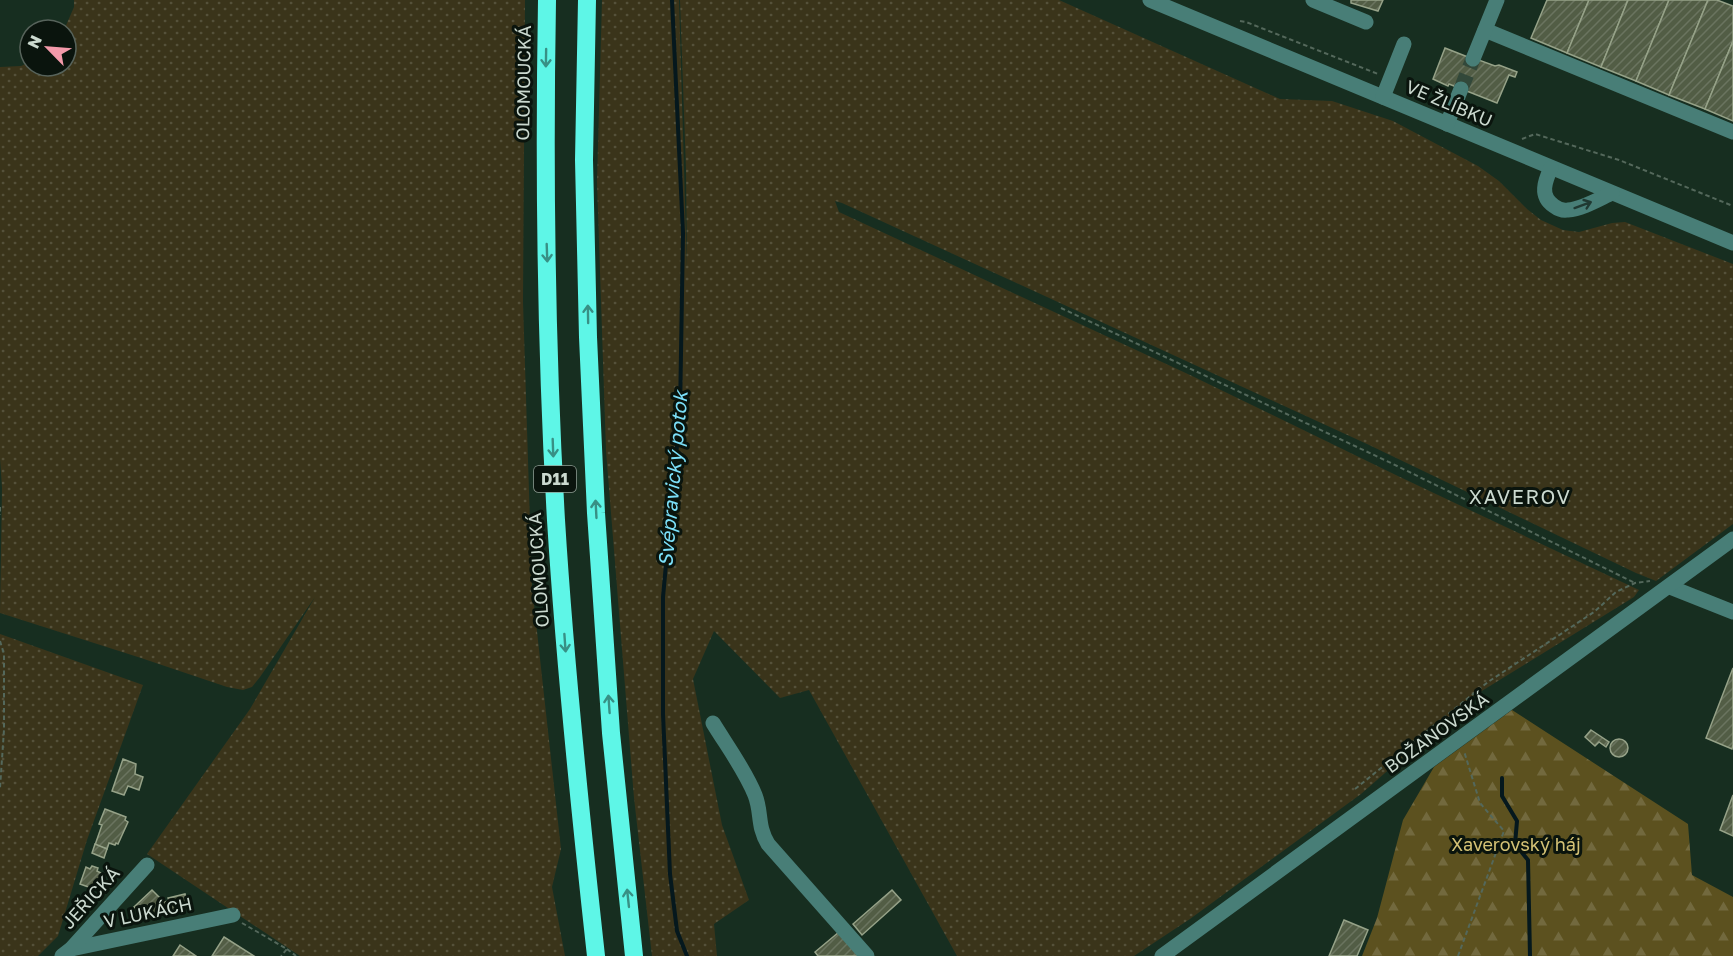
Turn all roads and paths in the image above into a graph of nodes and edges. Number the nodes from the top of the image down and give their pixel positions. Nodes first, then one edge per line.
1 (547, 0) edge
2 (587, 0) edge
3 (1150, 0) edge
4 (1497, 0) edge
5 (1316, 1) edge
6 (1237, 21) dead end
7 (1366, 22) dead end
8 (1485, 30) junction
9 (1404, 44) dead end
10 (1469, 57) tunnel mouth
11 (1390, 79) junction
12 (1456, 87) tunnel mouth
13 (1383, 97) junction
14 (1442, 122) junction
15 (1733, 132) edge
16 (1500, 147) junction
17 (1551, 168) junction
18 (1612, 193) junction
19 (1733, 206) edge
20 (1733, 243) edge
21 (1061, 308) dead end
22 (0, 507) edge
23 (0, 515) edge
24 (1733, 539) edge
25 (1635, 583) junction
26 (1670, 587) junction
27 (1733, 612) edge
28 (0, 642) edge
29 (713, 723) dead end
30 (1460, 740) junction
31 (0, 788) edge
32 (1355, 789) dead end
33 (147, 865) dead end
34 (233, 915) joint
35 (287, 949) junction
36 (67, 953) edge
37 (281, 956) edge
38 (296, 956) edge
39 (596, 956) edge
40 (634, 956) edge
41 (867, 956) edge
42 (1162, 956) edge
43 (1458, 956) edge

1 -> 39 highway, OLOMOUCKÁ / D11
40 -> 2 highway, D11
3 - 13 street, VE ŽLÍBKU
4 - 8 street
5 - 7 street
6 - 11 path
8 - 10 street
8 - 15 street
9 - 11 street
11 - 13 street
12 - 14 street
13 - 14 street, VE ŽLÍBKU
14 - 16 street, VE ŽLÍBKU
16 - 17 street, VE ŽLÍBKU
16 - 19 path
17 - 18 street, VE ŽLÍBKU
17 -> 18 street
18 - 20 street, VE ŽLÍBKU
21 - 25 path
22 - 23 path
24 - 26 street, BOŽANOVSKÁ
25 - 26 path
25 - 32 path
26 - 27 street
26 - 30 street, BOŽANOVSKÁ
28 - 31 path
29 - 41 street
30 - 42 street, BOŽANOVSKÁ
30 - 43 path
33 - 36 street, JEŘICKÁ
34 - 35 path
34 - 36 street, V LUKÁCH
35 - 37 path
35 - 38 path

